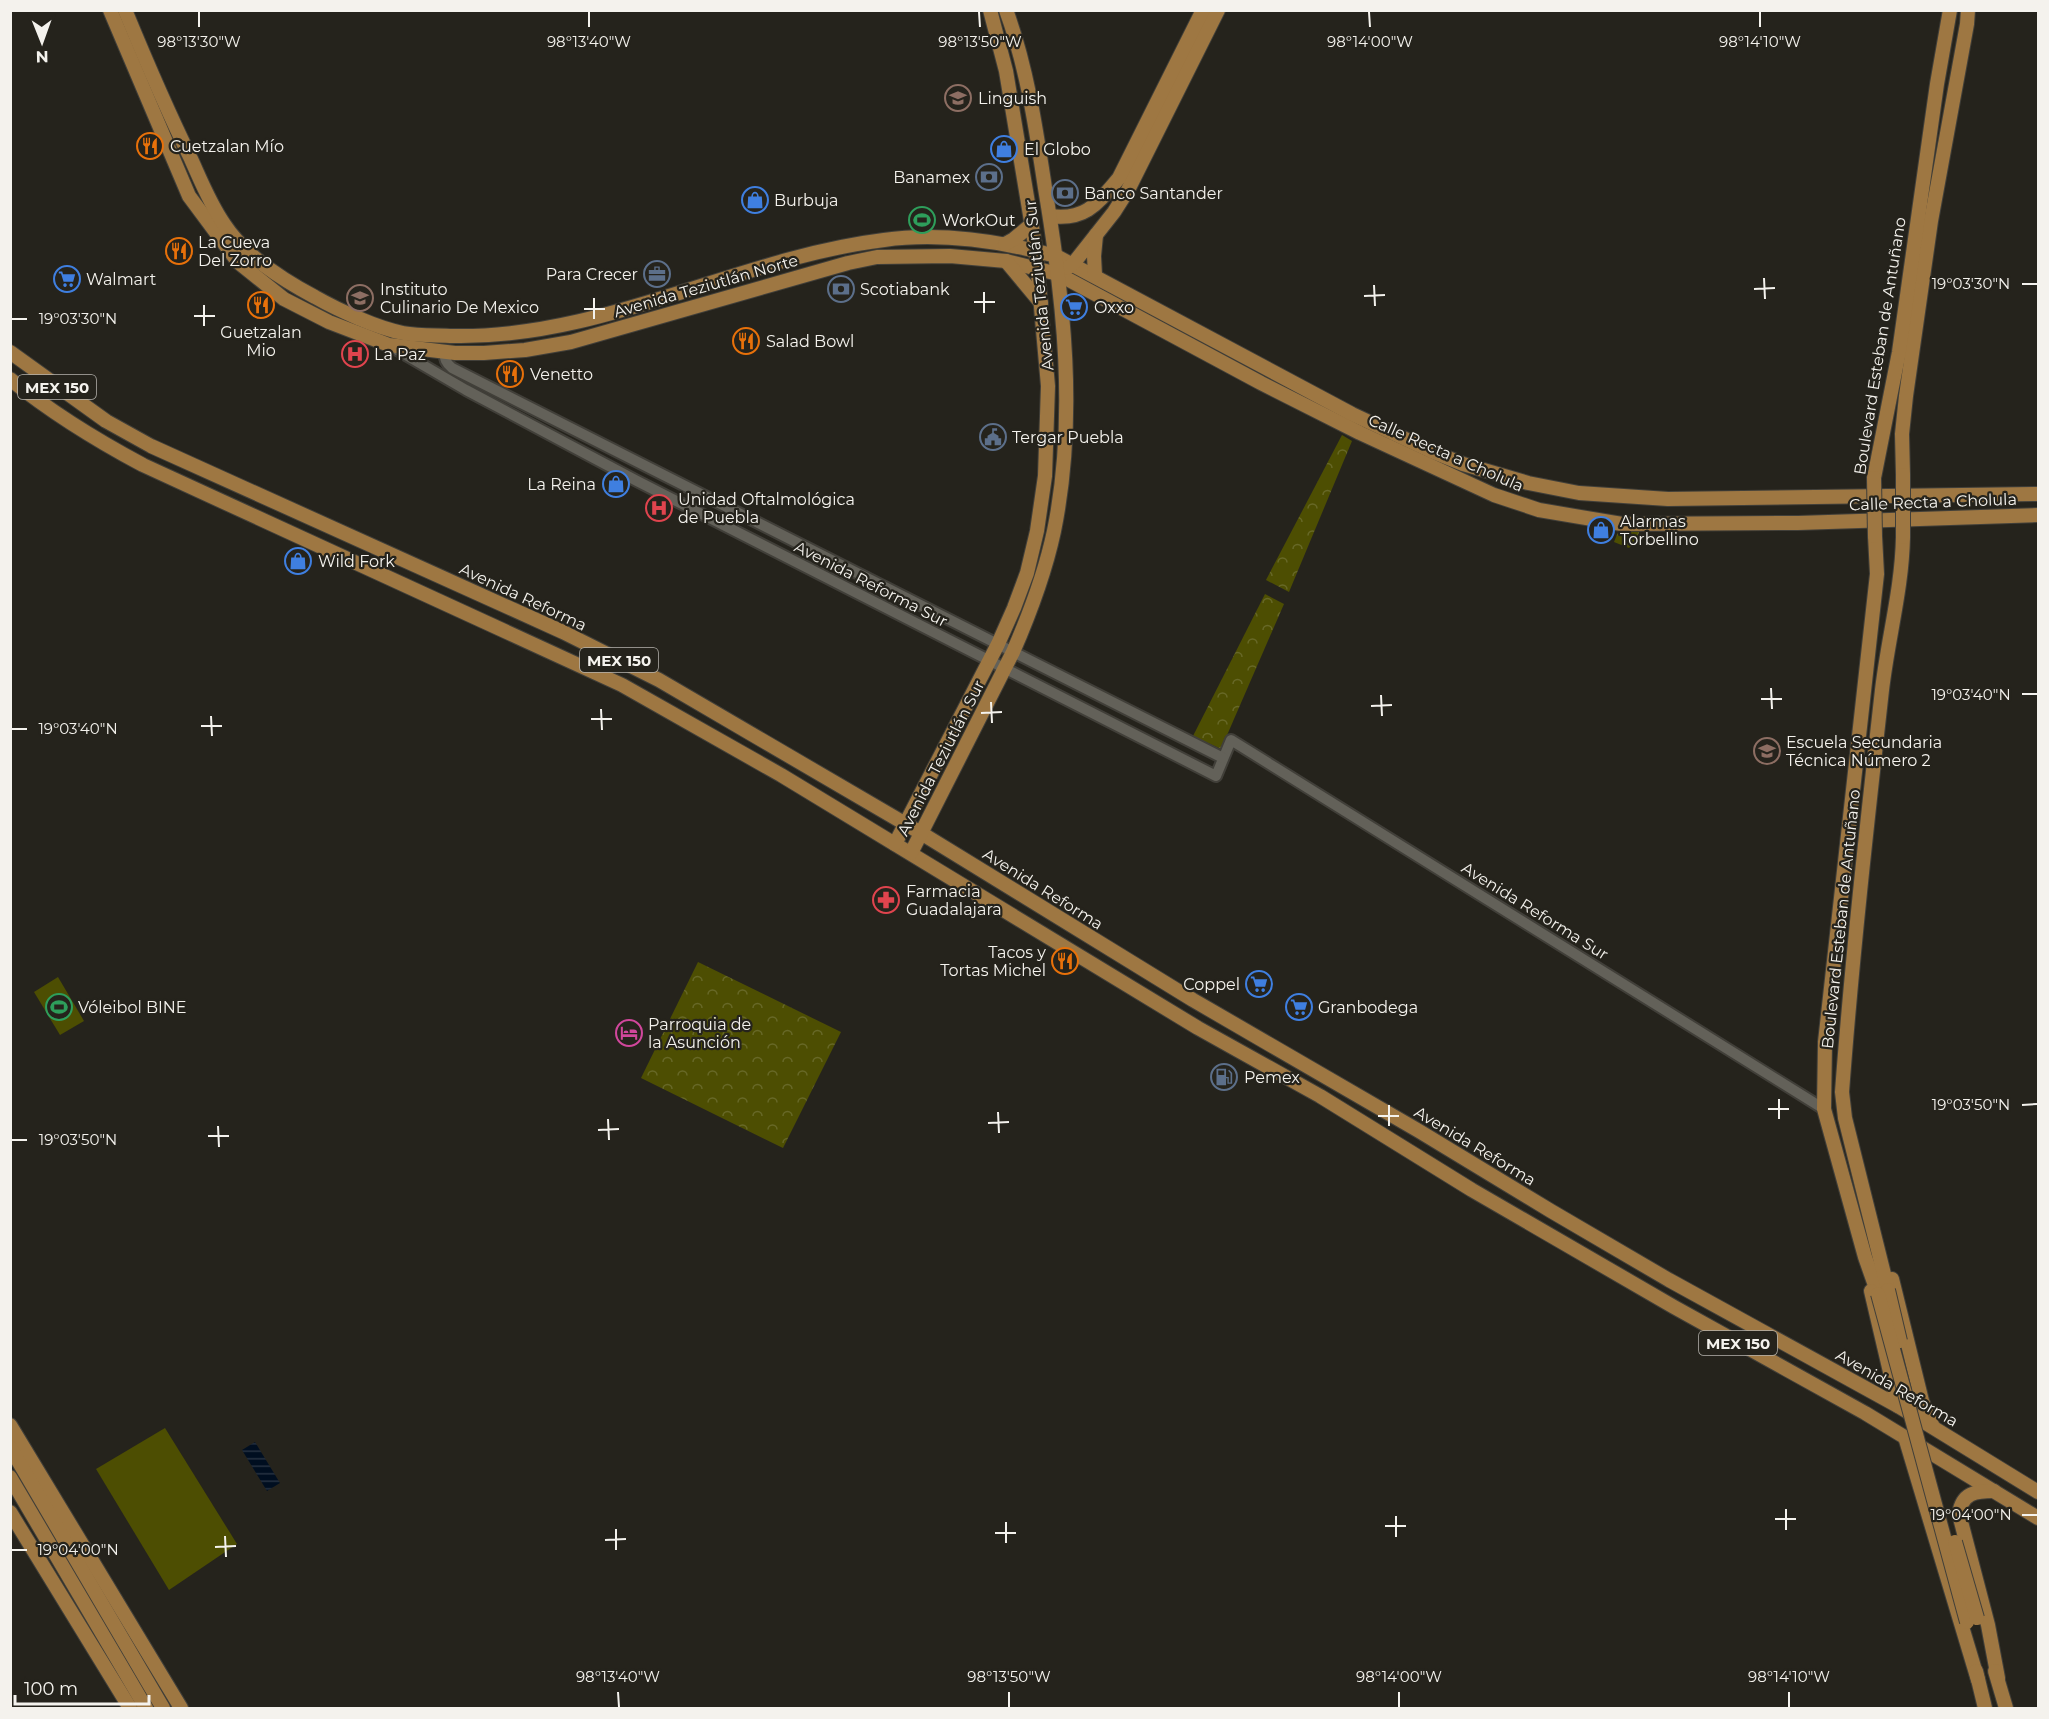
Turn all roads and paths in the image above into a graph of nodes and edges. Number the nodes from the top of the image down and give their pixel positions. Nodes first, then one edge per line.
1 (110, 10) edge
2 (125, 10) edge
3 (990, 10) edge
4 (1006, 10) edge
5 (1203, 10) edge
6 (1218, 10) edge
7 (1950, 10) edge
8 (1968, 10) edge
9 (1050, 216) junction
10 (1032, 224) junction
11 (1096, 235) junction
12 (1005, 244) junction
13 (1036, 251) junction
14 (1056, 256) junction
15 (1006, 261) junction
16 (1073, 264) junction
17 (1038, 268) junction
18 (1058, 274) junction
19 (1095, 275) junction
20 (1042, 304) junction
21 (389, 345) junction
22 (445, 351) junction
23 (10, 352) edge
24 (14, 385) edge
25 (2038, 494) edge
26 (2038, 515) edge
27 (998, 644) junction
28 (1013, 652) junction
29 (989, 661) junction
30 (1004, 669) junction
31 (1223, 758) junction
32 (905, 824) junction
33 (921, 833) junction
34 (895, 844) junction
35 (911, 853) junction
36 (1824, 1109) junction
37 (1880, 1255) junction
38 (1865, 1257) junction
39 (1883, 1292) junction
40 (1898, 1406) junction
41 (10, 1425) edge
42 (1933, 1427) junction
43 (1905, 1437) junction
44 (10, 1447) edge
45 (10, 1477) edge
46 (1994, 1491) junction
47 (10, 1492) edge
48 (2038, 1492) edge
49 (10, 1512) edge
50 (2038, 1518) edge
51 (19, 1526) junction
52 (66, 1572) junction
53 (1972, 1620) junction
54 (83, 1629) junction
55 (1998, 1678) junction
56 (1978, 1680) junction
57 (130, 1708) edge
58 (146, 1708) edge
59 (163, 1708) edge
60 (181, 1708) edge
61 (1985, 1708) edge
62 (2006, 1708) edge

1 - 21 main road, Avenida Teziutlán Norte
2 - 12 main road, Avenida Teziutlán Norte
3 - 10 main road, Avenida Teziutlán Sur
4 - 9 main road, Avenida Teziutlán Sur
5 - 9 main road
6 - 11 main road
7 - 36 main road, Boulevard Esteban de Antuñano, bridge
8 - 37 main road, Boulevard Esteban de Antuñano, bridge
9 - 14 main road, Avenida Teziutlán Sur
10 - 12 main road
10 - 13 main road, Avenida Teziutlán Sur
11 - 16 main road
11 - 19 main road
12 - 13 main road, Avenida Teziutlán Norte
13 - 14 main road, Avenida Teziutlán Norte
13 - 17 main road, Avenida Teziutlán Sur
14 - 16 main road, Calle Recta a Cholula
14 - 18 main road, Avenida Teziutlán Sur
15 - 17 main road, Avenida Teziutlán Norte
15 - 20 main road
15 - 22 main road, Avenida Teziutlán Norte
16 - 18 main road
16 - 19 main road, Calle Recta a Cholula
17 - 18 main road, Avenida Teziutlán Norte
17 - 20 main road, Avenida Teziutlán Sur
18 - 26 main road, Calle Recta a Cholula
18 - 28 main road, Avenida Teziutlán Sur
19 - 25 main road, Calle Recta a Cholula
20 - 27 main road, Avenida Teziutlán Sur
21 - 22 main road, Avenida Teziutlán Norte
21 - 29 street, Avenida Reforma Sur
22 - 27 street, Avenida Reforma Sur
23 - 32 main road, Avenida Reforma / MEX 150
24 - 34 main road, MEX 150
27 - 28 street, Avenida Reforma Sur
27 - 29 main road, Avenida Teziutlán Sur
28 - 30 main road, Avenida Teziutlán Sur
28 - 31 street, Avenida Reforma Sur
29 - 30 street, Avenida Reforma Sur
29 - 32 main road, Avenida Teziutlán Sur
30 - 31 street, Avenida Reforma Sur
30 - 33 main road, Avenida Teziutlán Sur
31 - 36 street, Avenida Reforma Sur
32 - 33 main road, Avenida Reforma / MEX 150
32 - 34 main road, Avenida Teziutlán Sur
33 - 35 main road, Avenida Teziutlán Sur
33 - 40 main road, Avenida Reforma / MEX 150
34 - 35 main road, MEX 150
35 - 43 main road, MEX 150
36 - 38 main road, Boulevard Esteban de Antuñano
37 - 39 main road, Boulevard Esteban de Antuñano
37 - 42 main road
38 - 39 main road, Boulevard Esteban de Antuñano
38 - 40 main road
39 - 53 main road, Boulevard Esteban de Antuñano, bridge
40 - 42 main road, Avenida Reforma / MEX 150
41 - 60 main road
42 - 48 main road, Avenida Reforma / MEX 150
43 - 46 main road, MEX 150
43 - 56 main road
44 - 59 main road
45 - 52 main road
46 - 50 main road, MEX 150
46 - 55 main road
47 - 51 main road
49 - 51 main road
51 - 54 main road
52 - 54 main road
52 - 58 main road
53 - 55 main road, Boulevard Esteban de Antuñano
53 - 56 main road, Boulevard Esteban de Antuñano
54 - 57 main road
55 - 62 main road, Boulevard Esteban de Antuñano
56 - 61 main road, Boulevard Esteban de Antuñano

